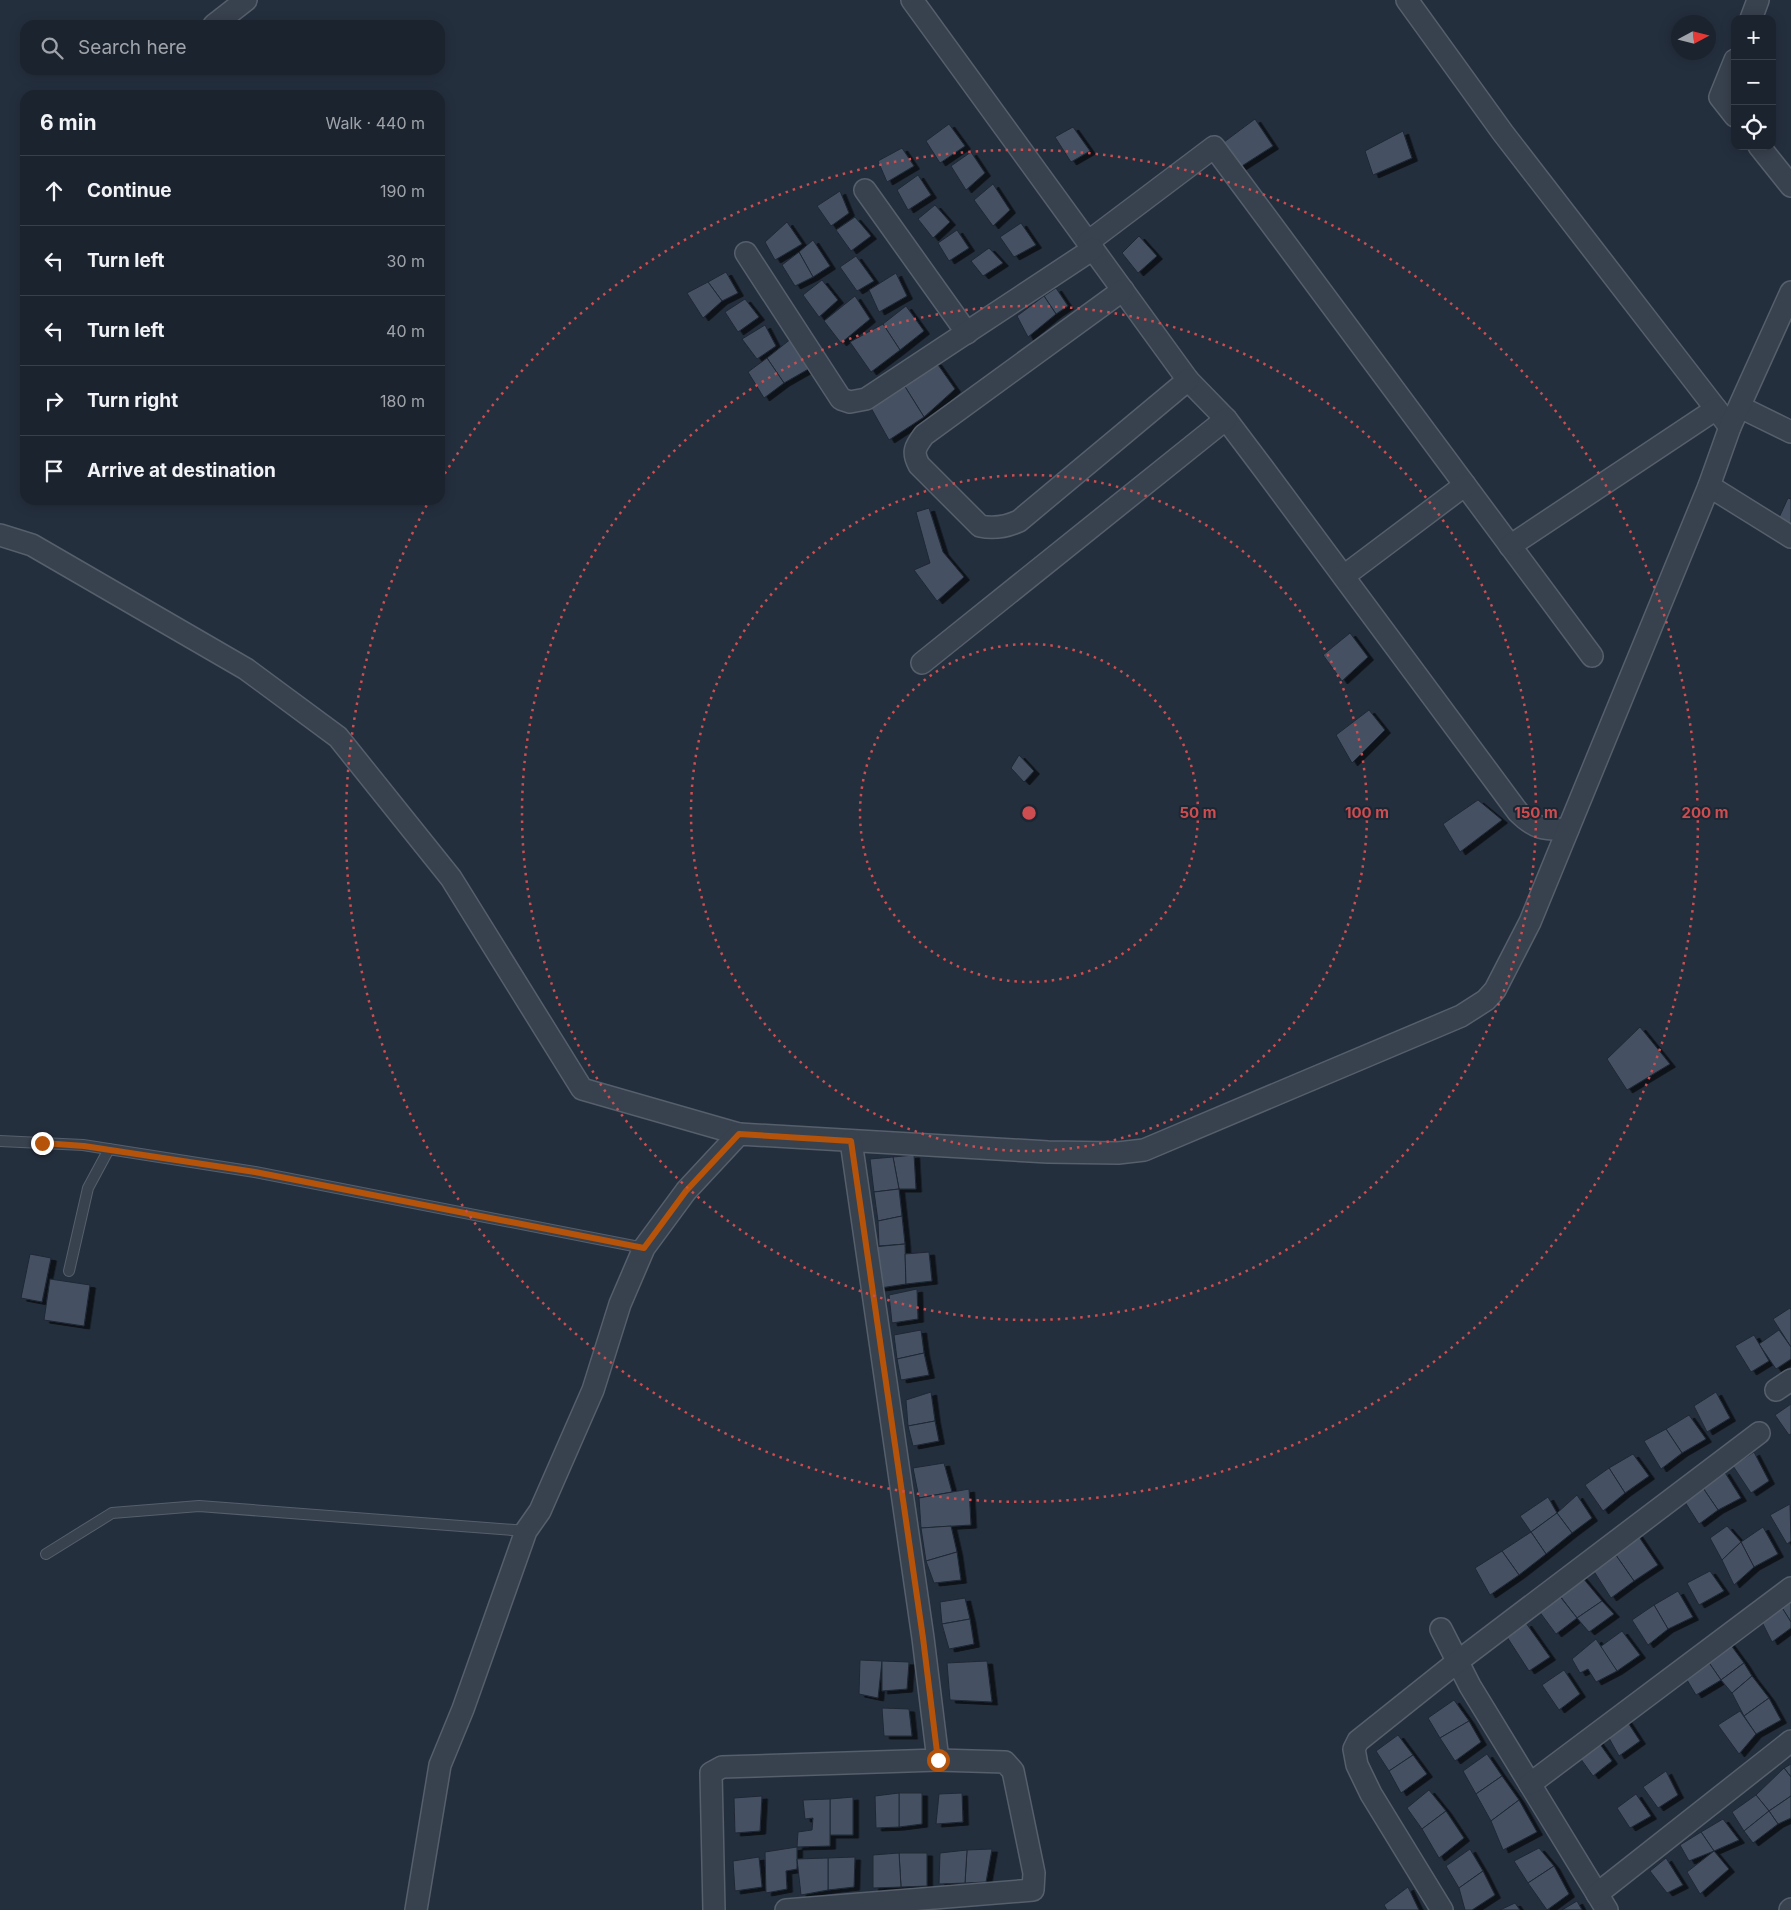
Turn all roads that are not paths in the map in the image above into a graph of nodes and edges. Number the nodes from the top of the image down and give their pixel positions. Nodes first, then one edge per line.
1 (246, 0) edge
2 (912, 0) edge
3 (1407, 0) edge
4 (1758, 0) edge
5 (1752, 15) edge
6 (220, 20) edge
7 (1731, 70) edge
8 (1731, 111) edge
9 (1762, 150) edge
10 (1791, 186) edge
11 (865, 190) dead end
12 (1090, 246) junction
13 (746, 253) dead end
14 (1122, 290) junction
15 (1791, 292) edge
16 (967, 333) junction
17 (1188, 380) junction
18 (1740, 407) junction
19 (1716, 409) junction
20 (1226, 419) junction
21 (1730, 427) junction
22 (1791, 432) edge
23 (1465, 485) junction
24 (1709, 486) junction
25 (0, 535) edge
26 (1791, 537) edge
27 (1510, 546) junction
28 (1344, 576) junction
29 (1592, 656) dead end
30 (922, 663) dead end
31 (1568, 829) junction
32 (739, 1134) junction
33 (851, 1141) junction
34 (0, 1142) edge
35 (109, 1149) junction
36 (644, 1248) junction
37 (70, 1271) dead end
38 (1758, 1433) dead end
39 (526, 1531) junction
40 (46, 1554) dead end
41 (1791, 1588) edge
42 (1441, 1629) dead end
43 (1457, 1662) junction
44 (1791, 1741) edge
45 (938, 1760) junction
46 (1530, 1784) junction
47 (1602, 1902) edge
48 (416, 1910) edge
49 (714, 1910) edge
50 (786, 1910) edge
51 (1442, 1910) edge

1 - 6 street
2 - 12 street
3 - 19 street
4 - 5 street
7 - 8 street
9 - 10 street
11 - 16 street
12 - 14 street
12 - 16 street
12 - 23 street
13 - 16 street
14 - 17 street
14 - 17 street
15 - 18 street
17 - 20 street
18 - 21 street
18 - 22 street
19 - 21 street
19 - 27 street
20 - 28 street
20 - 30 street
21 - 24 street
23 - 27 street
23 - 28 street
24 - 26 street
24 - 31 street
25 - 32 street
27 - 29 street
28 - 31 street
31 - 33 street
32 - 33 street
32 - 36 street
33 - 45 street
34 - 35 lane
35 - 36 lane
35 - 37 lane
36 - 39 street
38 - 43 street
39 - 40 lane
39 - 48 street
41 - 46 street
42 - 43 street
43 - 46 street
43 - 51 street
44 - 47 street
45 - 49 street
45 - 50 street
46 - 47 street

